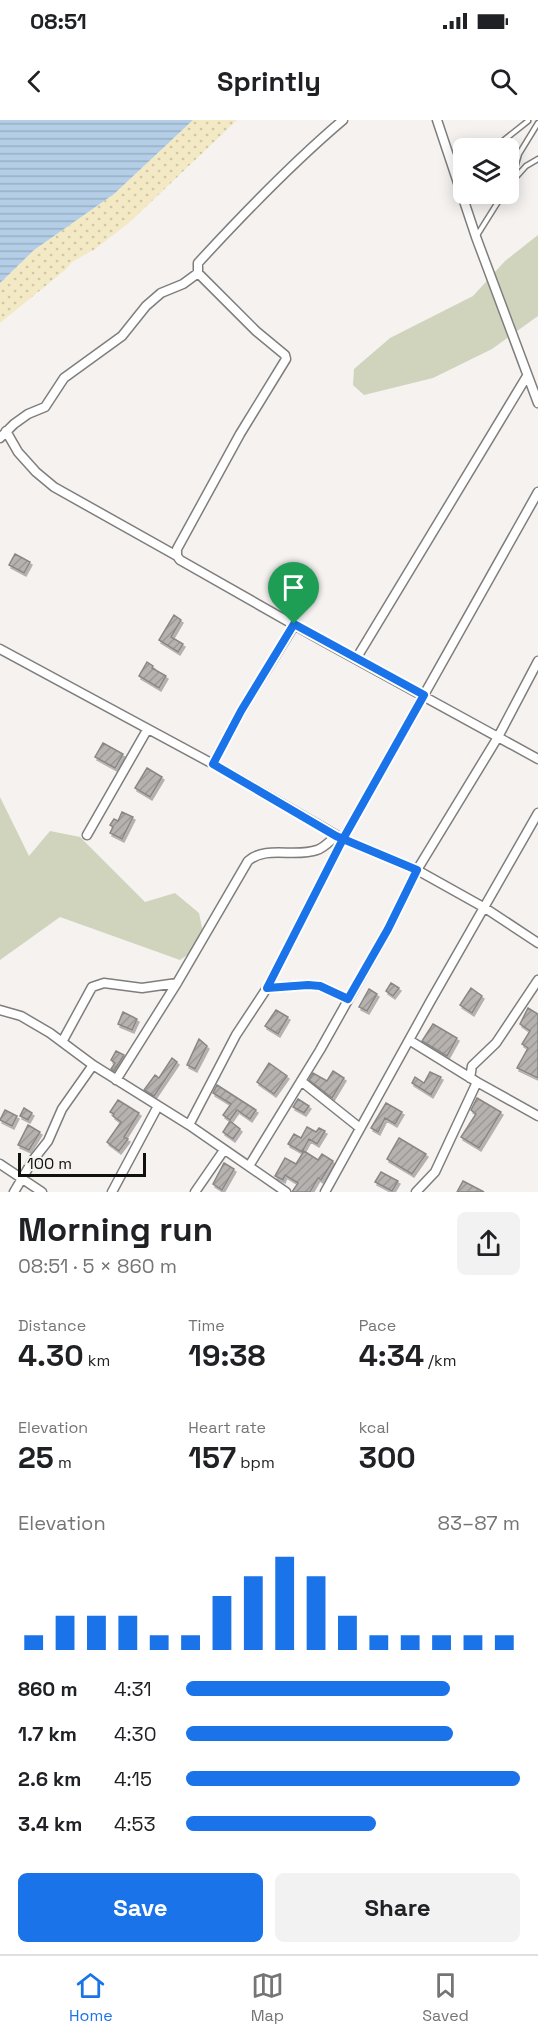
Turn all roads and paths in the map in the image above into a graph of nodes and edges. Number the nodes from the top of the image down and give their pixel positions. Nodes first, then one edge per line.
1 (343, 120) edge
2 (437, 120) edge
3 (528, 121) edge
4 (538, 123) edge
5 (507, 138) edge
6 (519, 154) edge
7 (453, 157) edge
8 (538, 159) edge
9 (519, 174) edge
10 (468, 204) edge
11 (497, 204) edge
12 (476, 237) junction
13 (198, 273) junction
14 (527, 376) junction
15 (538, 403) edge
16 (3, 435) edge
17 (538, 492) edge
18 (177, 555) junction
19 (294, 624) junction
20 (0, 649) edge
21 (356, 659) junction
22 (538, 661) edge
23 (424, 695) junction
24 (147, 730) junction
25 (498, 737) junction
26 (538, 759) edge
27 (213, 764) junction
28 (538, 813) edge
29 (87, 835) dead end
30 (340, 838) junction
31 (417, 870) junction
32 (485, 908) junction
33 (538, 943) edge
34 (538, 980) edge
35 (177, 983) junction
36 (267, 988) junction
37 (348, 999) junction
38 (0, 1010) edge
39 (409, 1040) junction
40 (62, 1042) junction
41 (93, 1065) junction
42 (116, 1080) junction
43 (473, 1080) junction
44 (301, 1081) junction
45 (158, 1106) junction
46 (538, 1116) edge
47 (189, 1125) junction
48 (360, 1128) junction
49 (224, 1150) junction
50 (0, 1164) edge
51 (249, 1166) junction
52 (21, 1179) junction
53 (14, 1192) edge
54 (42, 1192) edge
55 (112, 1192) edge
56 (195, 1192) edge
57 (286, 1192) edge
58 (325, 1192) edge
59 (416, 1192) edge

1 - 13 street
2 - 7 street
3 - 5 lane
4 - 6 lane
8 - 9 lane
10 - 12 street
11 - 12 lane
12 - 14 street
13 - 16 street
13 - 18 street
14 - 15 street
14 - 21 street
16 - 18 street
17 - 23 street
18 - 19 street
19 - 21 street
19 - 27 street
20 - 24 street
21 - 23 street
22 - 25 street
23 - 25 street
23 - 30 street
24 - 27 street
24 - 29 street
25 - 26 street
25 - 31 street
27 - 30 street
28 - 32 street
30 - 31 street
30 - 35 street
30 - 36 street
31 - 32 street
31 - 37 street
32 - 33 street
32 - 39 street
34 - 43 street
35 - 40 street
35 - 42 street
36 - 37 street
36 - 47 street
37 - 44 street
38 - 40 street
39 - 43 street
39 - 48 street
40 - 41 street
41 - 42 street
41 - 52 street
42 - 45 street
43 - 46 street
43 - 59 street
44 - 48 street
44 - 51 street
45 - 47 street
45 - 55 street
47 - 49 street
48 - 58 street
49 - 51 street
49 - 56 street
50 - 52 street
51 - 57 street
52 - 53 street
52 - 54 street

